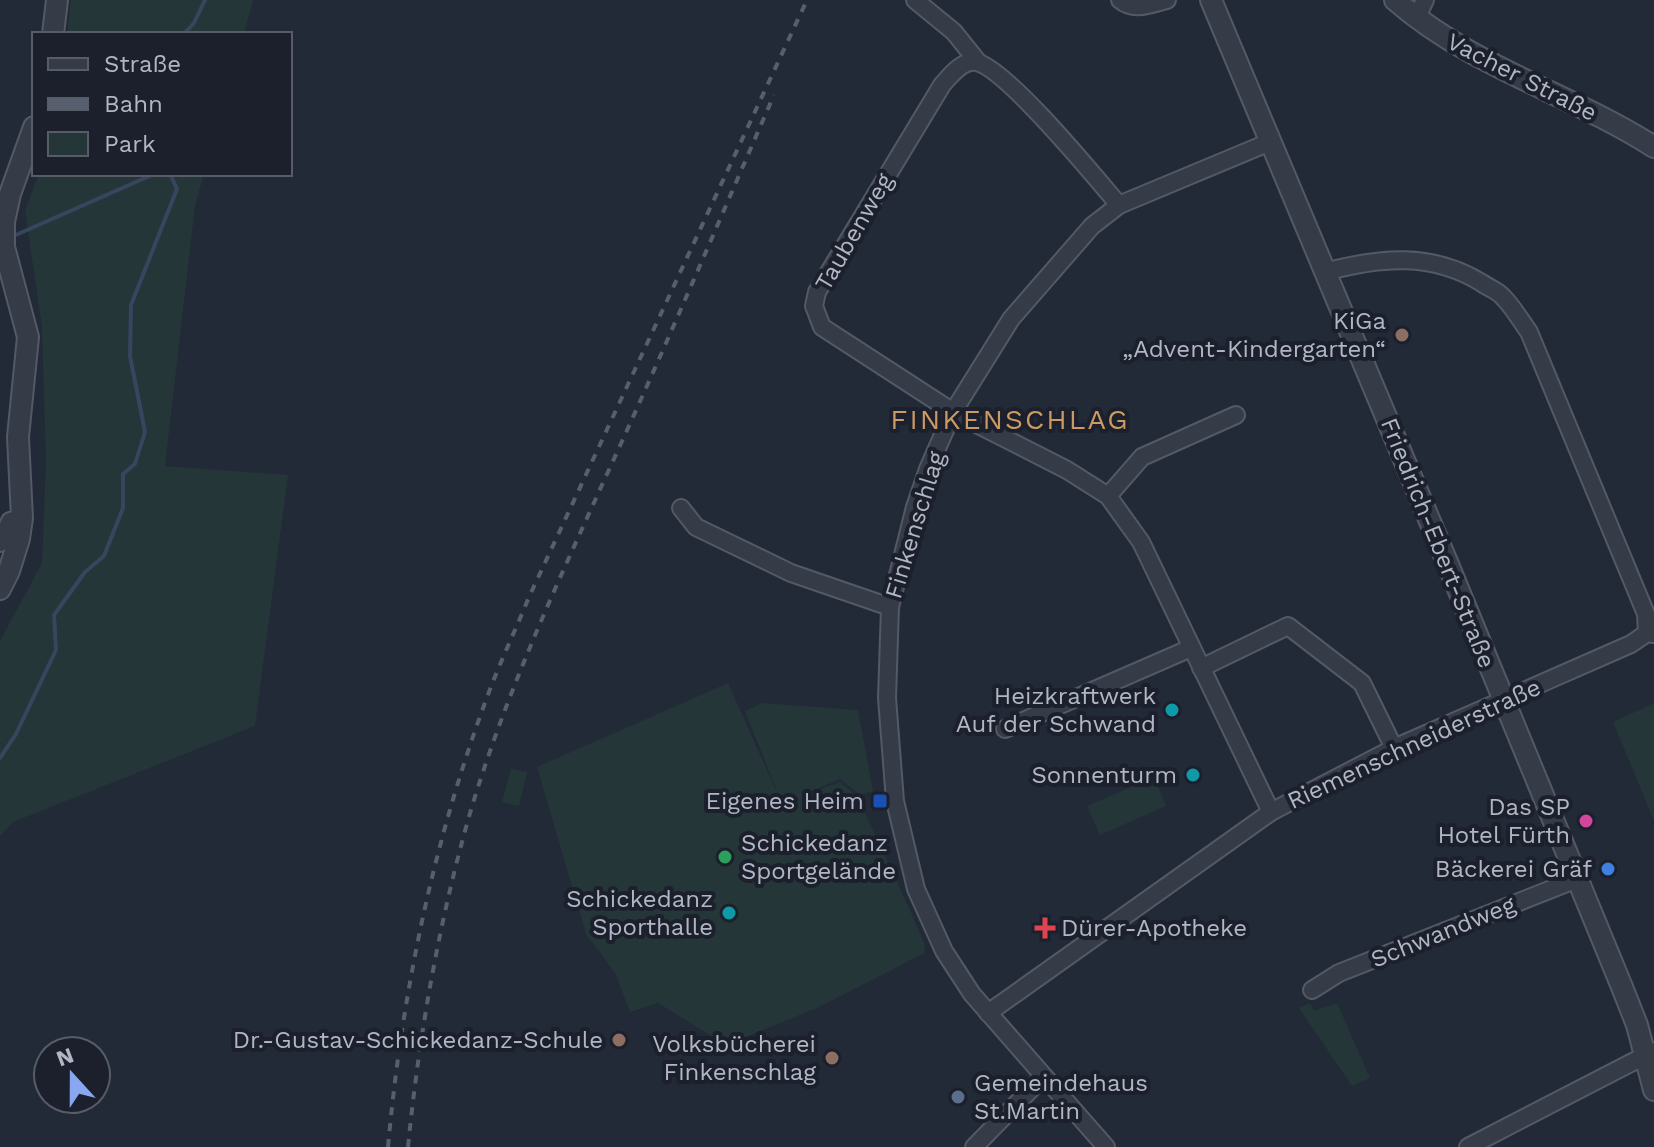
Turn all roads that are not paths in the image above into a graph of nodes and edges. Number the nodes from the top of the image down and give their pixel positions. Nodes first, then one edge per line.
1 (57, 0) edge
2 (915, 0) edge
3 (1120, 0) edge
4 (1167, 0) edge
5 (1211, 0) edge
6 (1395, 0) edge
7 (1421, 9) edge
8 (53, 32) edge
9 (978, 62) junction
10 (32, 133) edge
11 (1270, 142) junction
12 (1654, 147) edge
13 (1119, 205) junction
14 (1325, 272) junction
15 (953, 412) junction
16 (1236, 415) dead end
17 (1108, 496) junction
18 (681, 508) dead end
19 (22, 518) junction
20 (0, 543) edge
21 (0, 589) edge
22 (890, 607) junction
23 (1650, 633) edge
24 (1191, 648) junction
25 (1201, 668) junction
26 (1502, 700) junction
27 (1005, 729) dead end
28 (1394, 748) junction
29 (1271, 812) junction
30 (1577, 879) junction
31 (1312, 990) dead end
32 (988, 1013) junction
33 (1650, 1053) edge
34 (1043, 1077) junction
35 (1654, 1090) edge
36 (974, 1147) edge
37 (1106, 1147) edge
38 (1468, 1147) edge

1 - 8 street
2 - 9 street
3 - 4 street
5 - 11 street, Friedrich-Ebert-Straße
6 - 7 street, Vacher Straße
7 - 12 street, Vacher Straße
9 - 13 street
9 - 15 street, Taubenweg
10 - 19 street
11 - 13 street, Finkenschlag
11 - 14 street, Friedrich-Ebert-Straße
13 - 15 street, Finkenschlag
14 - 23 street
14 - 26 street, Friedrich-Ebert-Straße
15 - 17 street
15 - 22 street, Finkenschlag
16 - 17 street
17 - 24 street
18 - 22 street
19 - 20 street
19 - 21 street
22 - 32 street, Finkenschlag
23 - 26 street, Riemenschneiderstraße
24 - 25 street
24 - 27 street
25 - 28 street
25 - 29 street
26 - 28 street, Riemenschneiderstraße
26 - 30 street, Friedrich-Ebert-Straße
28 - 29 street, Riemenschneiderstraße
29 - 32 street, Riemenschneiderstraße
30 - 31 street, Schwandweg
30 - 33 street, Friedrich-Ebert-Straße
32 - 34 street, Finkenschlag
33 - 35 street, Friedrich-Ebert-Straße
33 - 38 street
34 - 36 street
34 - 37 street, Finkenschlag

